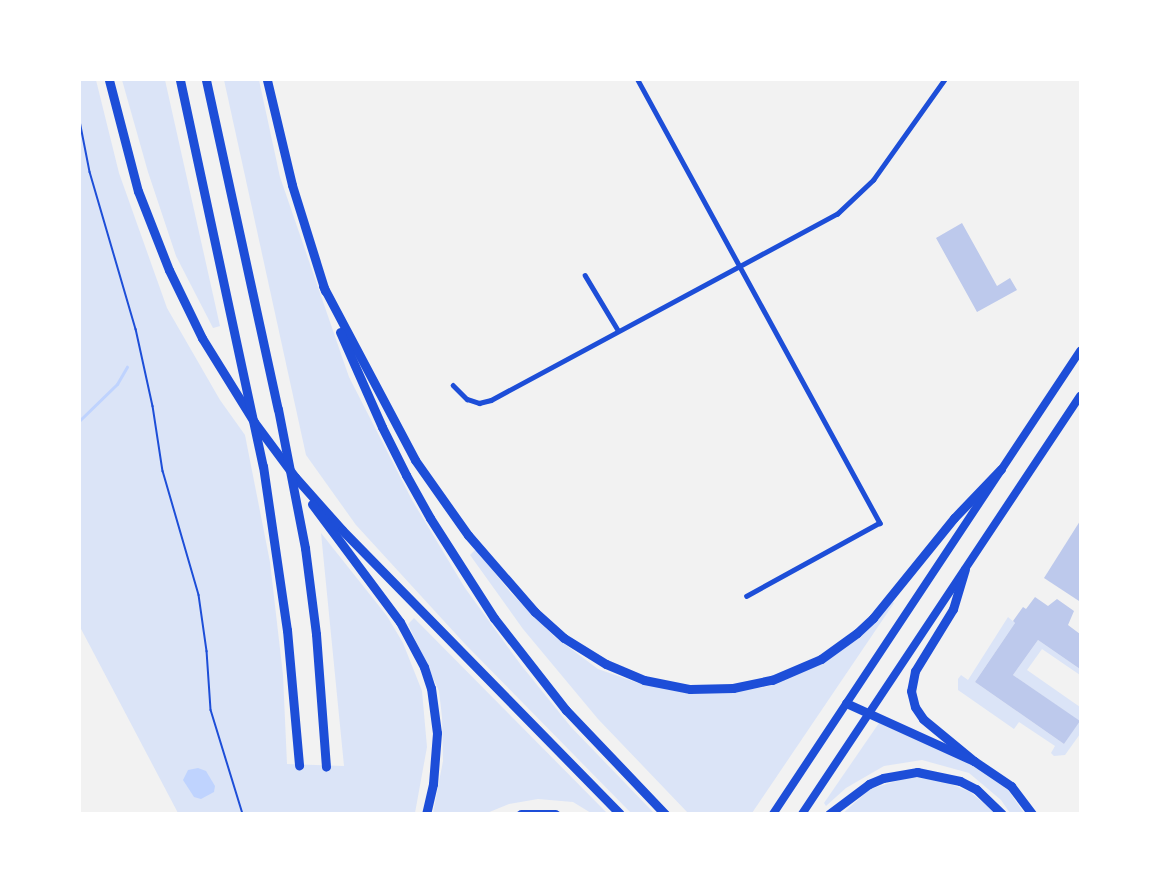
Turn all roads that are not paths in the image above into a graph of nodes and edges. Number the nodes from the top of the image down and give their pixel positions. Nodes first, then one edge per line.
1 (109, 80) edge
2 (180, 80) edge
3 (206, 80) edge
4 (267, 80) edge
5 (638, 80) edge
6 (944, 80) edge
7 (739, 264) junction
8 (585, 275) dead end
9 (323, 286) junction
10 (618, 330) junction
11 (1080, 351) edge
12 (453, 385) dead end
13 (1080, 396) edge
14 (1002, 469) junction
15 (339, 534) junction
16 (965, 569) junction
17 (747, 596) dead end
18 (846, 703) junction
19 (870, 712) junction
20 (974, 760) junction
21 (299, 765) dead end
22 (326, 767) dead end
23 (426, 813) edge
24 (521, 813) edge
25 (555, 813) edge
26 (620, 813) edge
27 (664, 813) edge
28 (773, 813) edge
29 (802, 813) edge
30 (830, 813) edge
31 (1002, 813) edge
32 (1032, 813) edge

1 - 15 highway
2 - 21 highway
3 - 22 highway
4 - 9 highway
5 - 7 street
6 - 7 street
7 - 10 street
7 - 17 street
8 - 10 street
9 - 14 highway
9 - 27 highway
10 - 12 street
11 - 14 highway
13 - 16 highway
14 - 18 highway
15 - 23 highway
15 - 26 highway
16 - 19 highway
16 - 20 highway
18 - 19 highway
18 - 28 highway
19 - 20 highway
19 - 29 highway
20 - 32 highway
24 - 25 highway
30 - 31 highway

